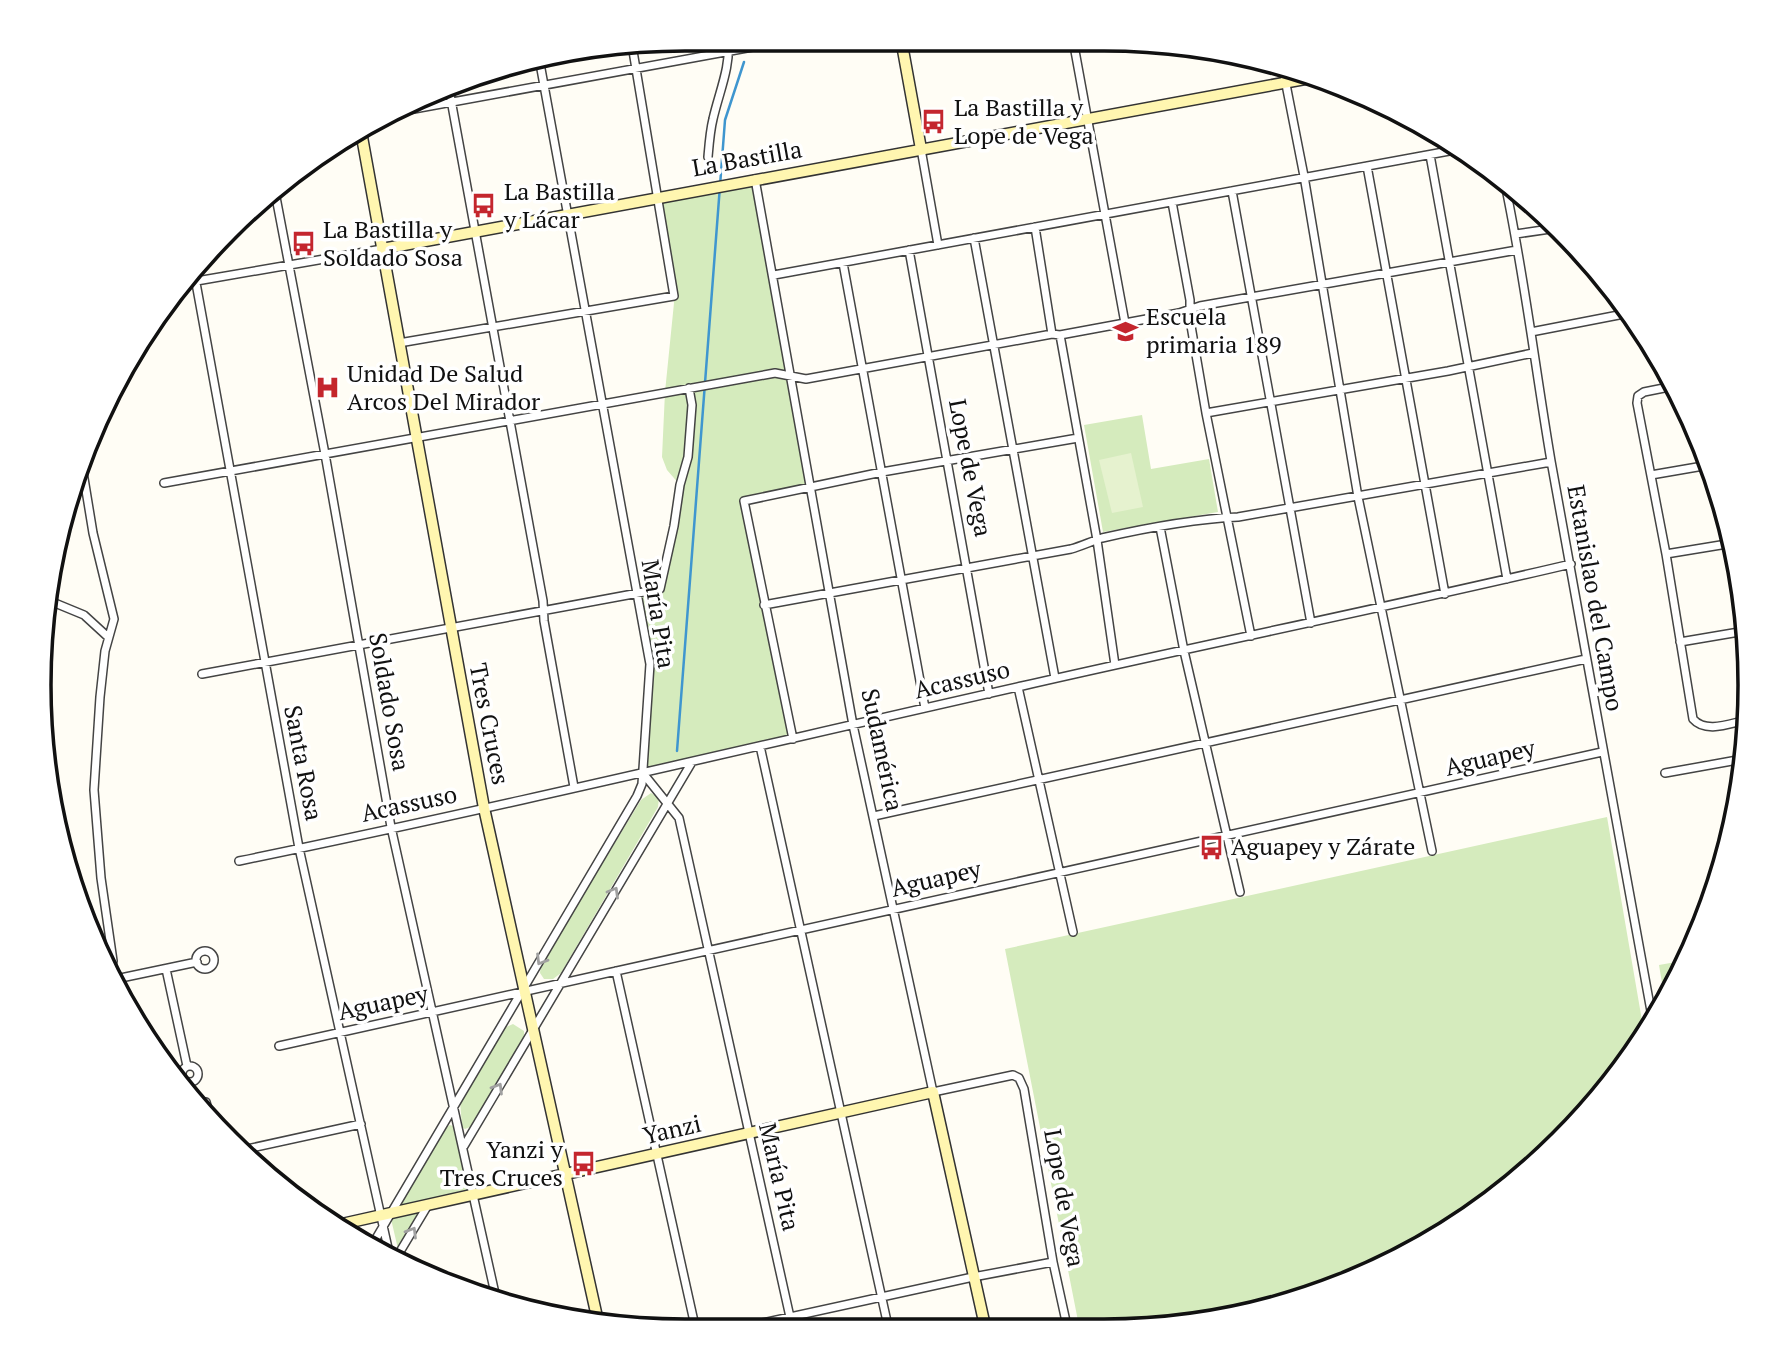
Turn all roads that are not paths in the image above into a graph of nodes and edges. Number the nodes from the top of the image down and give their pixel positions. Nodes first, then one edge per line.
1 (730, 51) joint
2 (903, 51) edge
3 (1075, 51) edge
4 (633, 53) edge
5 (541, 68) edge
6 (636, 68) junction
7 (1285, 77) edge
8 (1297, 81) edge
9 (1286, 83) junction
10 (544, 86) junction
11 (450, 96) edge
12 (451, 102) junction
13 (424, 107) edge
14 (1087, 119) junction
15 (362, 140) edge
16 (921, 149) junction
17 (1446, 152) edge
18 (1430, 155) junction
19 (708, 157) dead end
20 (1367, 166) junction
21 (1304, 176) junction
22 (755, 179) junction
23 (1232, 191) junction
24 (1508, 196) edge
25 (659, 197) junction
26 (277, 200) edge
27 (1172, 202) junction
28 (568, 214) junction
29 (1105, 214) junction
30 (1035, 227) junction
31 (1545, 230) edge
32 (474, 233) junction
33 (1516, 234) junction
34 (974, 238) junction
35 (938, 245) junction
36 (382, 249) junction
37 (909, 250) junction
38 (1517, 250) junction
39 (1448, 261) junction
40 (844, 263) junction
41 (290, 264) junction
42 (1386, 272) junction
43 (774, 275) junction
44 (197, 281) edge
45 (195, 283) edge
46 (1321, 285) junction
47 (1253, 297) junction
48 (1190, 309) junction
49 (586, 310) junction
50 (1618, 315) edge
51 (1125, 323) junction
52 (492, 326) junction
53 (1531, 332) junction
54 (1056, 334) junction
55 (399, 343) junction
56 (994, 344) junction
57 (1533, 353) junction
58 (928, 356) junction
59 (1468, 367) junction
60 (863, 369) junction
61 (791, 375) junction
62 (1405, 378) junction
63 (693, 387) junction
64 (1664, 388) edge
65 (1340, 390) junction
66 (602, 403) junction
67 (1272, 403) junction
68 (1206, 413) junction
69 (509, 421) junction
70 (416, 437) junction
71 (1078, 438) junction
72 (1012, 449) junction
73 (325, 454) junction
74 (947, 461) junction
75 (1552, 462) junction
76 (1699, 466) edge
77 (231, 470) junction
78 (882, 472) junction
79 (1487, 473) junction
80 (1651, 475) junction
81 (84, 480) edge
82 (164, 483) dead end
83 (1426, 484) junction
84 (811, 488) junction
85 (1358, 497) junction
86 (1290, 508) junction
87 (1228, 518) junction
88 (1160, 527) junction
89 (1097, 540) junction
90 (1722, 545) edge
91 (1665, 554) junction
92 (1032, 555) junction
93 (1571, 564) junction
94 (967, 568) junction
95 (901, 579) junction
96 (1507, 579) junction
97 (636, 593) junction
98 (830, 594) junction
99 (1445, 594) junction
100 (56, 603) edge
101 (764, 606) junction
102 (1380, 607) junction
103 (543, 611) junction
104 (1311, 623) junction
105 (449, 627) junction
106 (1736, 633) edge
107 (1251, 636) junction
108 (108, 637) junction
109 (1680, 642) junction
110 (359, 645) junction
111 (1184, 651) junction
112 (1586, 659) junction
113 (264, 663) junction
114 (1115, 665) junction
115 (202, 674) dead end
116 (1055, 678) junction
117 (1018, 687) junction
118 (989, 694) junction
119 (1401, 699) junction
120 (925, 708) junction
121 (1737, 722) edge
122 (853, 725) junction
123 (793, 739) junction
124 (1205, 743) junction
125 (760, 746) junction
126 (1602, 752) junction
127 (1734, 761) edge
128 (692, 762) junction
129 (642, 772) junction
130 (1665, 773) dead end
131 (1038, 780) junction
132 (574, 787) junction
133 (1420, 794) junction
134 (667, 801) junction
135 (484, 808) junction
136 (874, 816) junction
137 (391, 827) junction
138 (1226, 836) junction
139 (299, 848) junction
140 (1432, 850) dead end
141 (239, 861) dead end
142 (1060, 871) junction
143 (1240, 892) dead end
144 (894, 908) junction
145 (799, 930) junction
146 (1073, 932) dead end
147 (708, 950) junction
148 (113, 958) edge
149 (197, 962) dead end
150 (166, 970) junction
151 (616, 971) junction
152 (123, 978) edge
153 (562, 981) junction
154 (523, 990) junction
155 (1650, 1007) edge
156 (432, 1012) junction
157 (533, 1030) junction
158 (341, 1032) junction
159 (279, 1046) dead end
160 (187, 1066) dead end
161 (1019, 1078) joint
162 (933, 1092) junction
163 (454, 1103) junction
164 (842, 1113) junction
165 (361, 1124) junction
166 (749, 1134) junction
167 (463, 1146) junction
168 (253, 1148) edge
169 (657, 1155) junction
170 (566, 1175) junction
171 (474, 1196) junction
172 (428, 1205) junction
173 (385, 1215) junction
174 (350, 1222) edge
175 (383, 1227) junction
176 (376, 1238) edge
177 (387, 1245) edge
178 (400, 1252) edge
179 (1053, 1262) junction
180 (973, 1276) junction
181 (494, 1290) edge
182 (882, 1297) junction
183 (596, 1313) edge
184 (790, 1317) junction
185 (693, 1319) edge
186 (781, 1319) edge
187 (887, 1319) edge
188 (983, 1319) edge
189 (1065, 1319) edge

1 - 6 street
1 - 19 street
2 - 16 street
3 - 14 street
4 - 6 street
5 - 10 street, María Pita
6 - 10 street
6 - 25 street
7 - 9 street
8 - 9 street, La Bastilla
9 - 14 street, La Bastilla
9 - 21 street
10 - 12 street
10 - 28 street, María Pita
11 - 12 street
12 - 13 street
12 - 32 street
14 - 16 street, La Bastilla
14 - 29 street
15 - 36 street, Tres Cruces
16 - 22 street, La Bastilla
16 - 35 street
17 - 18 street
18 - 20 street
18 - 39 street
20 - 21 street
20 - 42 street
21 - 23 street
21 - 46 street
22 - 25 street, La Bastilla
22 - 43 street, Sudamérica
23 - 27 street
23 - 47 street
24 - 33 street, Estanislao del Campo
25 - 28 street, La Bastilla
25 - 49 street
26 - 41 street, Soldado Sosa
27 - 29 street
27 - 48 street
28 - 32 street, La Bastilla
28 - 49 street, María Pita
29 - 30 street
29 - 51 street
30 - 34 street
30 - 54 street
31 - 33 street
32 - 36 street, La Bastilla
32 - 52 street
33 - 38 street, Estanislao del Campo
34 - 35 street
34 - 56 street
35 - 37 street
36 - 41 street, La Bastilla
36 - 55 street, Tres Cruces
37 - 40 street
37 - 58 street, Lope de Vega
38 - 39 street
38 - 53 street, Estanislao del Campo
39 - 42 street
39 - 59 street
40 - 43 street
40 - 60 street
41 - 44 street, La Bastilla
41 - 73 street, Soldado Sosa
42 - 46 street
42 - 62 street
43 - 61 street, Sudamérica
45 - 77 street, Santa Rosa
46 - 47 street
46 - 65 street
47 - 48 street
47 - 67 street
48 - 51 street
48 - 68 street
49 - 52 street
49 - 66 street, María Pita
50 - 53 street
51 - 54 street
52 - 55 street
52 - 69 street
53 - 57 street, Estanislao del Campo
54 - 56 street
54 - 71 street
55 - 70 street, Tres Cruces
56 - 58 street
56 - 72 street
57 - 59 street
57 - 75 street, Estanislao del Campo
58 - 60 street
58 - 74 street, Lope de Vega
59 - 62 street
59 - 79 street
60 - 61 street
60 - 78 street
61 - 63 street
61 - 84 street, Sudamérica
62 - 65 street
62 - 83 street
63 - 66 street
63 - 97 street
64 - 80 street
65 - 67 street
65 - 85 street
66 - 69 street
66 - 97 street, María Pita
67 - 68 street
67 - 86 street
68 - 87 street
69 - 70 street
69 - 103 street
70 - 73 street
70 - 105 street, Tres Cruces
71 - 72 street
71 - 89 street
72 - 74 street
72 - 92 street
73 - 77 street
73 - 110 street, Soldado Sosa
74 - 78 street
74 - 94 street, Lope de Vega
75 - 79 street
75 - 93 street, Estanislao del Campo
76 - 80 street
77 - 82 street
77 - 113 street, Santa Rosa
78 - 84 street
78 - 95 street
79 - 83 street
79 - 96 street
80 - 91 street
81 - 108 street
83 - 85 street
83 - 99 street
84 - 98 street, Sudamérica
84 - 101 street
85 - 86 street
85 - 102 street
86 - 87 street
86 - 104 street
87 - 88 street
87 - 107 street
88 - 89 street
88 - 111 street
89 - 92 street
89 - 114 street
90 - 91 street
91 - 109 street
92 - 94 street
92 - 116 street
93 - 96 street, Acassuso
93 - 112 street, Estanislao del Campo
94 - 95 street
94 - 118 street, Lope de Vega
95 - 98 street
95 - 120 street
96 - 99 street, Acassuso
97 - 103 street
97 - 129 street, María Pita
98 - 101 street
98 - 122 street, Sudamérica
99 - 102 street, Acassuso
100 - 108 street
101 - 123 street
102 - 104 street, Acassuso
102 - 119 street
103 - 105 street
103 - 132 street
104 - 107 street, Acassuso
105 - 110 street
105 - 135 street, Tres Cruces
106 - 109 street
107 - 111 street, Acassuso
108 - 148 street
109 - 121 street
110 - 113 street
110 - 137 street, Soldado Sosa
111 - 114 street, Acassuso
111 - 124 street
112 - 119 street
112 - 126 street, Estanislao del Campo
113 - 115 street
113 - 139 street, Santa Rosa
114 - 116 street, Acassuso
116 - 117 street, Acassuso
117 - 118 street, Acassuso
117 - 131 street
118 - 120 street, Acassuso
119 - 124 street
119 - 133 street
120 - 122 street, Acassuso
122 - 123 street, Acassuso
122 - 136 street, Sudamérica
123 - 125 street, Acassuso
124 - 131 street
124 - 138 street
125 - 128 street, Acassuso
125 - 145 street
126 - 133 street, Aguapey
126 - 155 street, Estanislao del Campo
127 - 130 street
128 - 129 street, Acassuso
128 - 134 street
129 - 132 street, Acassuso
129 - 134 street, María Pita
129 -> 154 street
131 - 136 street
131 - 142 street
132 - 135 street, Acassuso
133 - 138 street, Aguapey
133 - 140 street
134 - 147 street, María Pita
153 -> 134 street
135 - 137 street, Acassuso
135 - 154 street, Tres Cruces
136 - 144 street, Sudamérica
137 - 139 street, Acassuso
137 - 156 street, Soldado Sosa
138 - 142 street, Aguapey
138 - 143 street
139 - 141 street, Acassuso
139 - 158 street, Santa Rosa
142 - 144 street, Aguapey
142 - 146 street
144 - 145 street, Aguapey
144 - 162 street, Sudamérica
145 - 147 street, Aguapey
145 - 164 street
147 - 151 street, Aguapey
147 - 166 street, María Pita
149 - 150 street
150 - 152 street
150 - 160 street
151 - 153 street, Aguapey
151 - 169 street
153 - 154 street, Aguapey
153 - 157 street
154 - 156 street, Aguapey
154 - 157 street, Tres Cruces
154 - 163 street
156 - 158 street, Aguapey
156 - 163 street, Soldado Sosa
167 -> 157 street
157 - 170 street, Tres Cruces
158 - 159 street, Aguapey
158 - 165 street, Santa Rosa
161 - 162 street, Yanzi
161 - 179 street, Lope de Vega
162 - 164 street, Yanzi
162 - 180 street, Sudamérica
163 - 167 street, Soldado Sosa
163 - 173 street
164 - 166 street, Yanzi
164 - 182 street
165 - 168 street
165 - 173 street, Santa Rosa
166 - 169 street, Yanzi
166 - 184 street, María Pita
167 - 171 street, Soldado Sosa
169 - 170 street, Yanzi
169 - 185 street
170 - 171 street, Yanzi
170 - 183 street, Tres Cruces
171 - 172 street, Yanzi
171 - 181 street, Soldado Sosa
172 - 173 street, Yanzi
178 -> 172 street
173 - 174 street, Yanzi
173 - 175 street, Santa Rosa
175 - 176 street
175 - 177 street, Santa Rosa
179 - 180 street
179 - 189 street, Lope de Vega
180 - 182 street
180 - 188 street, Sudamérica
182 - 184 street
182 - 187 street
184 - 186 street

